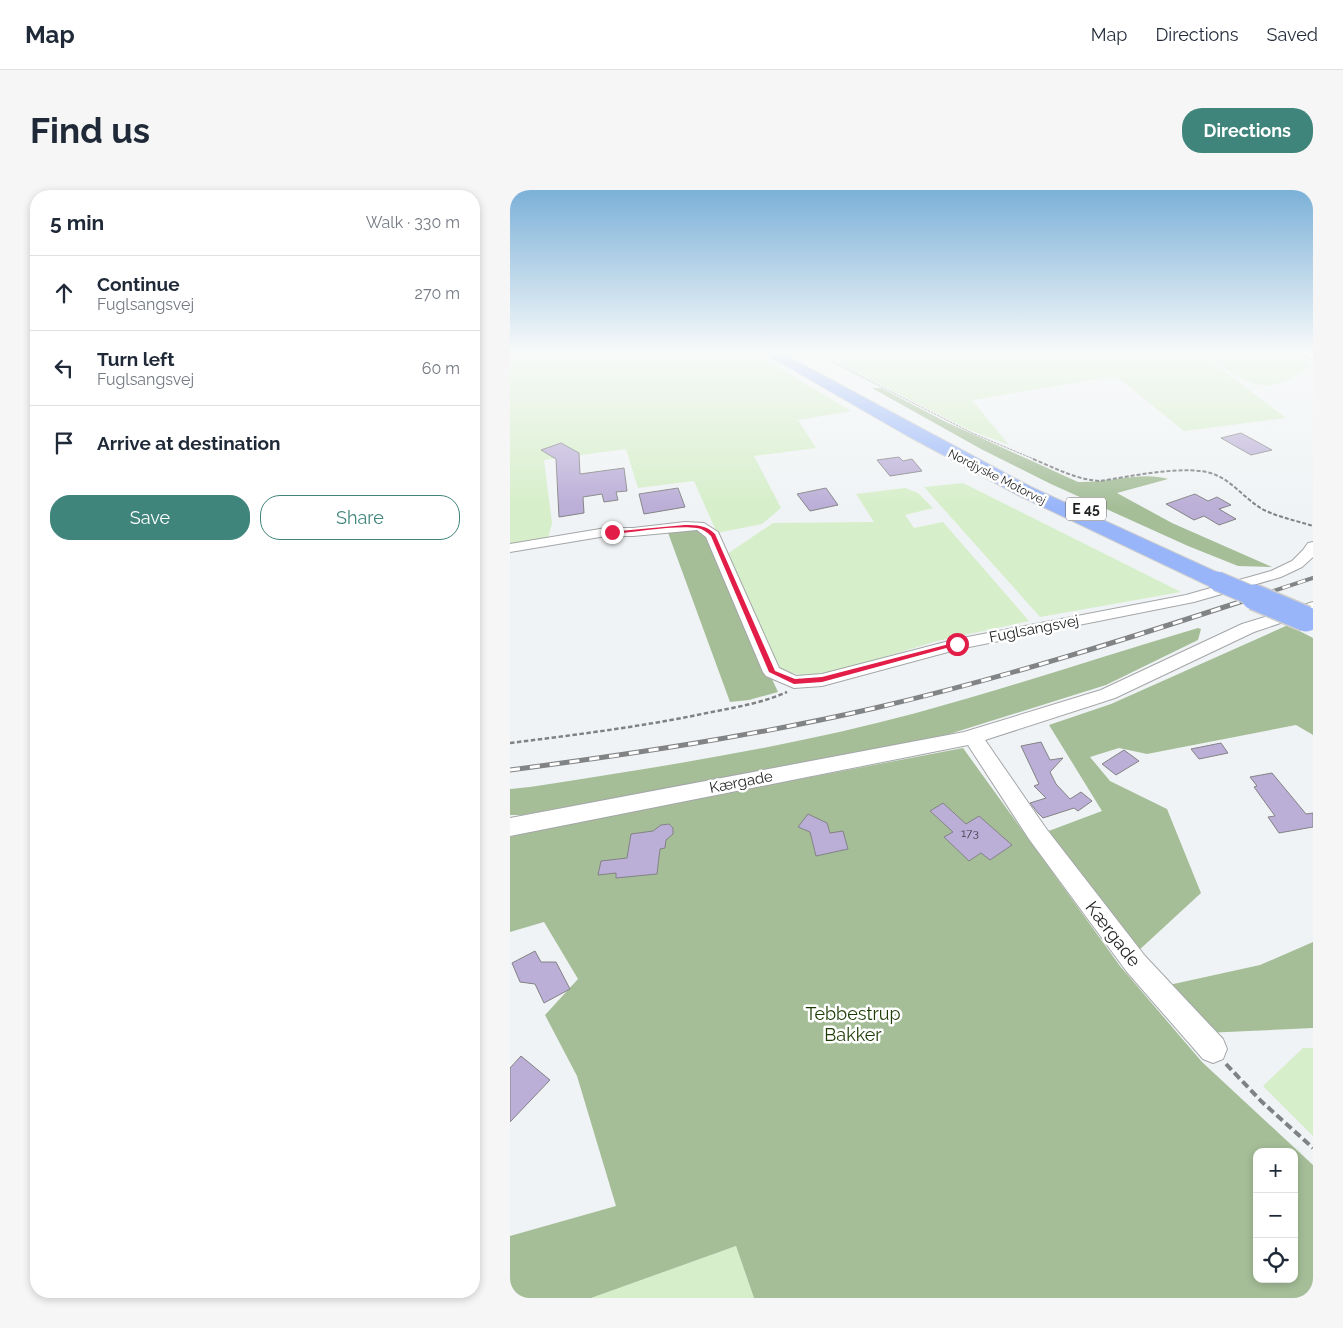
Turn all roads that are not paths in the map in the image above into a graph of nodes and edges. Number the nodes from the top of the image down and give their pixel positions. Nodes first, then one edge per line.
1 (862, 405) edge
2 (885, 405) edge
3 (888, 405) edge
4 (939, 434) junction
5 (1313, 546) edge
6 (510, 548) edge
7 (1227, 578) junction
8 (1311, 614) edge
9 (972, 736) junction
10 (510, 827) edge
11 (1213, 1049) road end

1 - 7 highway, Nordjyske Motorvej / E 45
2 - 4 highway, Nordjyske Motorvej / E 45
3 - 4 highway
4 - 7 highway, Nordjyske Motorvej / E 45
5 - 6 street, Fuglsangsvej
7 - 8 highway, Nordjyske Motorvej / E 45, bridge
8 - 9 street, Kærgade
9 - 10 street, Kærgade
9 - 11 street, Kærgade

